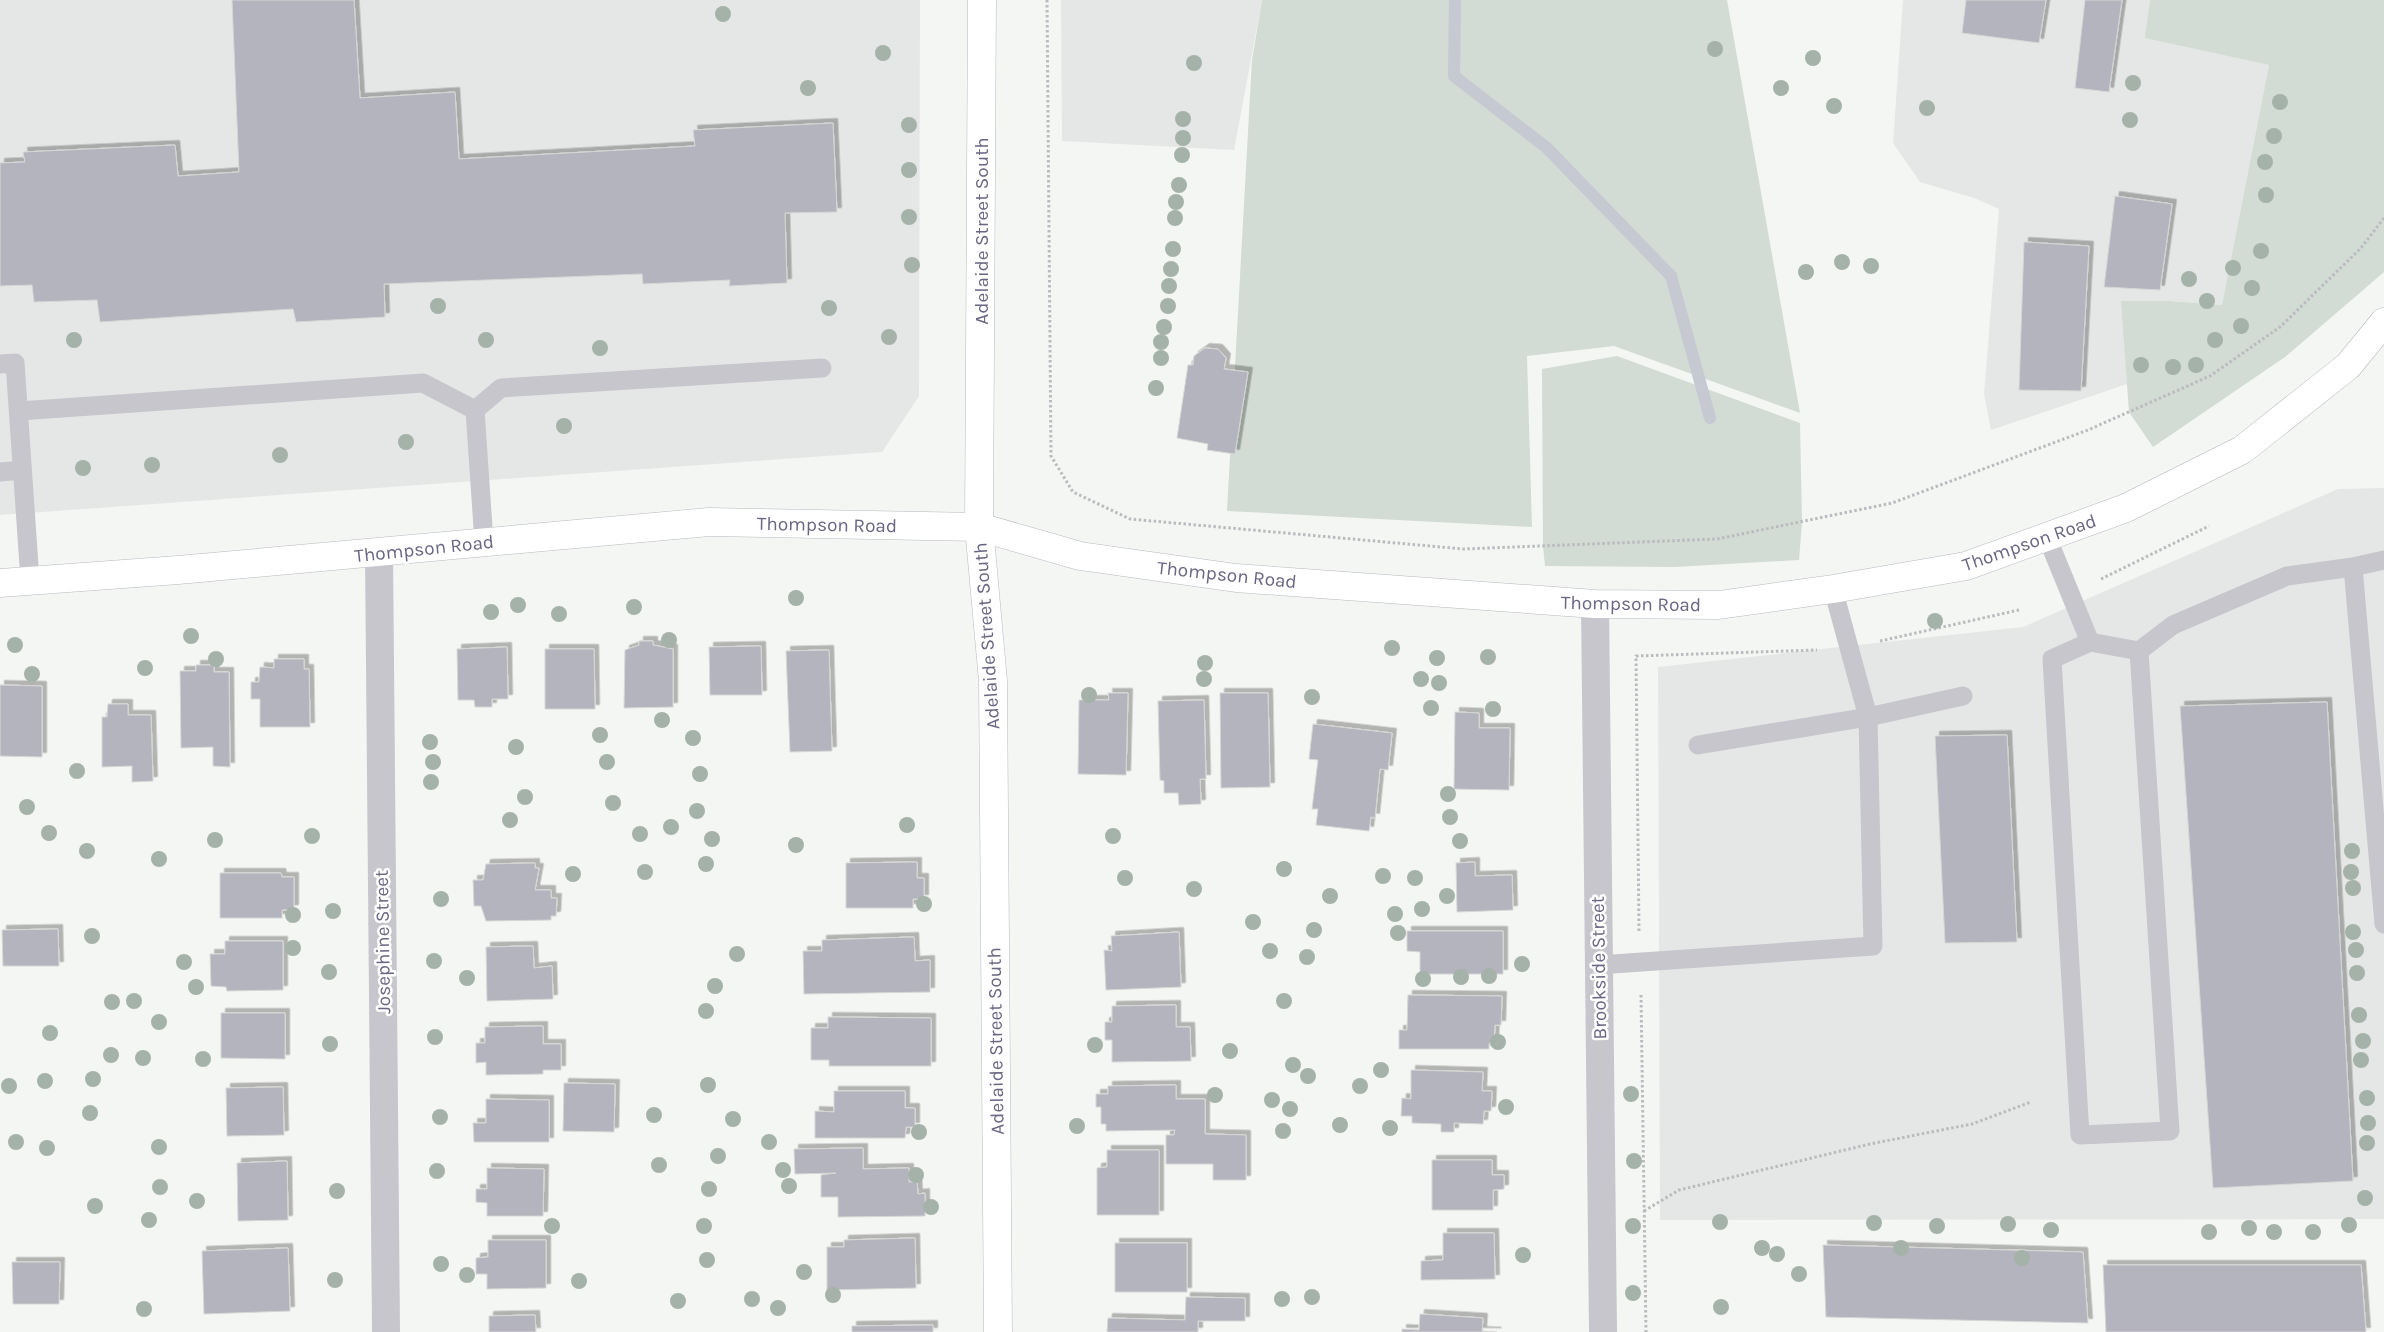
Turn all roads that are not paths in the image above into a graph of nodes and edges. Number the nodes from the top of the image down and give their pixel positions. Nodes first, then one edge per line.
1 (982, 0) edge
2 (2384, 322) edge
3 (0, 364) edge
4 (822, 368) dead end
5 (475, 410) junction
6 (19, 411) junction
7 (22, 470) junction
8 (0, 472) edge
9 (978, 527) junction
10 (2047, 537) junction
11 (484, 542) junction
12 (379, 552) junction
13 (2384, 560) edge
14 (2353, 567) junction
15 (30, 580) junction
16 (0, 583) edge
17 (1833, 589) junction
18 (1594, 604) junction
19 (2090, 642) junction
20 (2139, 651) junction
21 (1963, 696) dead end
22 (1868, 717) junction
23 (1698, 745) dead end
24 (2384, 924) edge
25 (1598, 965) junction
26 (386, 1332) edge
27 (998, 1332) edge
28 (1603, 1332) edge

1 - 9 street, Adelaide Street South
2 - 10 street, Thompson Road
3 - 6 lane
4 - 5 lane
5 - 6 lane
5 - 11 lane
6 - 7 lane
7 - 8 lane
7 - 15 lane
9 - 11 street, Thompson Road
9 - 18 street, Thompson Road
9 - 27 street, Adelaide Street South
10 - 17 street, Thompson Road
10 - 19 lane
11 - 12 street, Thompson Road
12 - 15 street, Thompson Road
12 - 26 street, Josephine Street
13 - 14 lane
14 - 20 lane
14 - 24 lane
15 - 16 street, Thompson Road
17 - 18 street, Thompson Road
17 - 22 lane
18 - 25 street, Brookside Street
19 - 20 lane
19 - 20 lane
21 - 22 lane
22 - 23 lane
22 - 25 lane
25 - 28 street, Brookside Street

